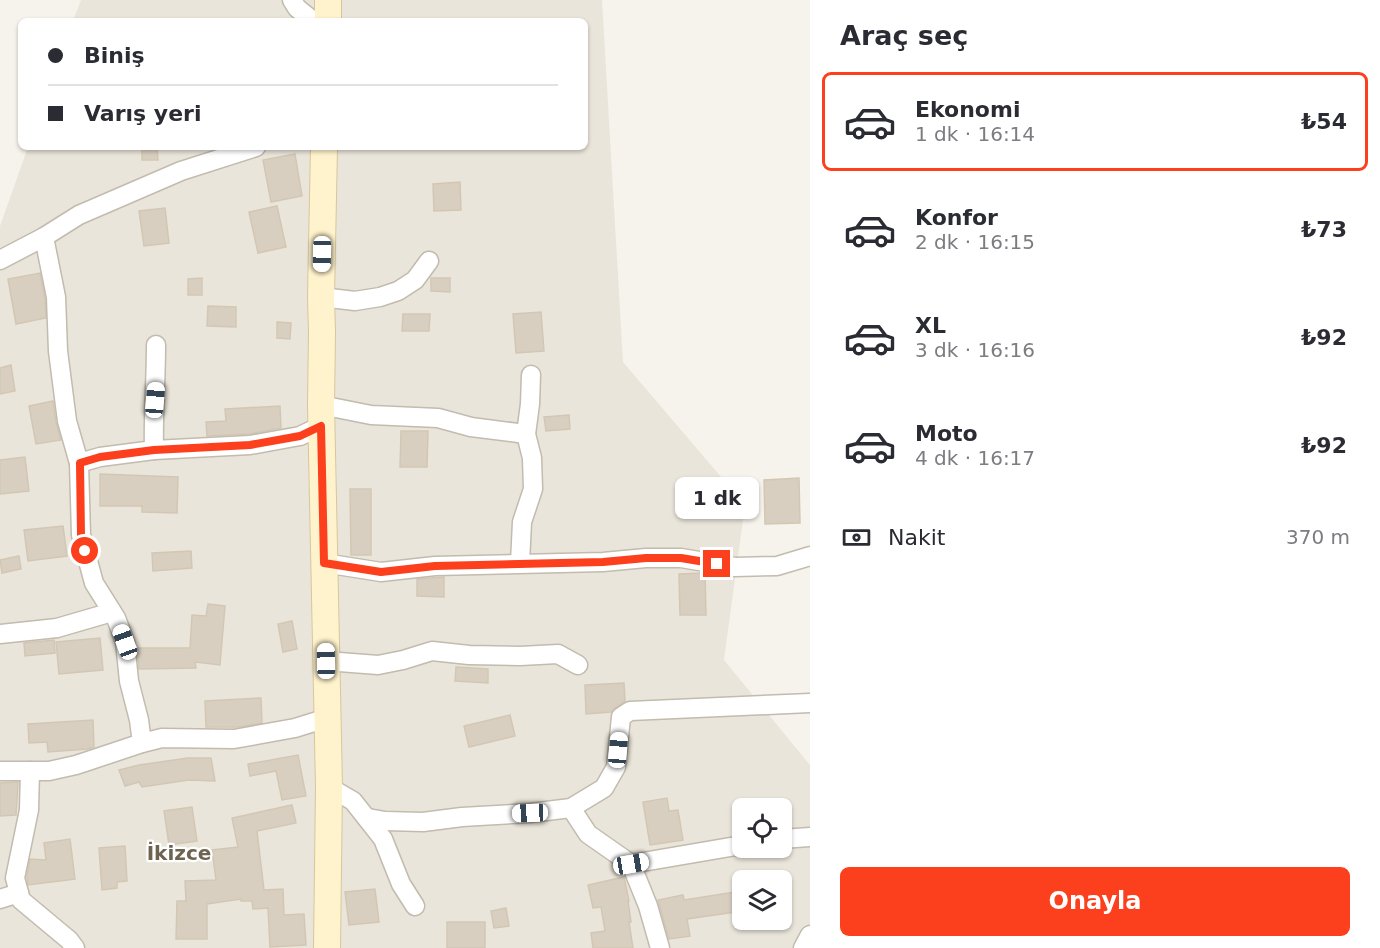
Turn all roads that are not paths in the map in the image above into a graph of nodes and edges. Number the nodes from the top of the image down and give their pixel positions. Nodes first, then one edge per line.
1 (292, 0) edge
2 (328, 0) edge
3 (310, 18) edge
4 (328, 18) edge
5 (238, 150) edge
6 (324, 150) edge
7 (213, 154) edge
8 (44, 237) junction
9 (0, 260) edge
10 (429, 261) dead end
11 (321, 297) junction
12 (156, 345) dead end
13 (531, 375) dead end
14 (321, 415) junction
15 (526, 434) junction
16 (154, 450) junction
17 (80, 463) junction
18 (810, 556) edge
19 (324, 563) junction
20 (520, 563) junction
21 (112, 612) junction
22 (0, 634) edge
23 (326, 661) junction
24 (578, 665) dead end
25 (810, 703) edge
26 (327, 718) junction
27 (142, 743) junction
28 (0, 771) edge
29 (30, 771) junction
30 (329, 787) junction
31 (571, 808) junction
32 (368, 818) junction
33 (810, 837) edge
34 (792, 838) edge
35 (732, 847) edge
36 (631, 864) junction
37 (19, 893) junction
38 (0, 899) edge
39 (415, 906) dead end
40 (810, 935) edge
41 (75, 948) edge
42 (327, 948) edge
43 (660, 948) edge
44 (803, 948) edge

1 - 3 street
2 - 4 main road
5 - 7 street
6 - 11 main road
7 - 8 street
8 - 9 street
8 - 17 street
10 - 11 street
11 - 14 main road
12 - 16 street
13 - 15 street
14 - 15 street
14 - 16 street
14 - 19 main road
15 - 20 street
16 - 17 street
17 - 21 street
18 - 20 street
19 - 20 street
19 - 23 main road
21 - 22 street
21 - 27 street
23 - 24 street
23 - 26 main road
25 - 31 street
26 - 27 street
26 - 30 main road
27 - 29 street
28 - 29 street
29 - 37 street
30 - 32 street
30 - 42 main road
31 - 32 street
31 - 36 street
32 - 39 street
33 - 34 street
35 - 36 street
36 - 43 street
37 - 38 street
37 - 41 street
40 - 44 street

